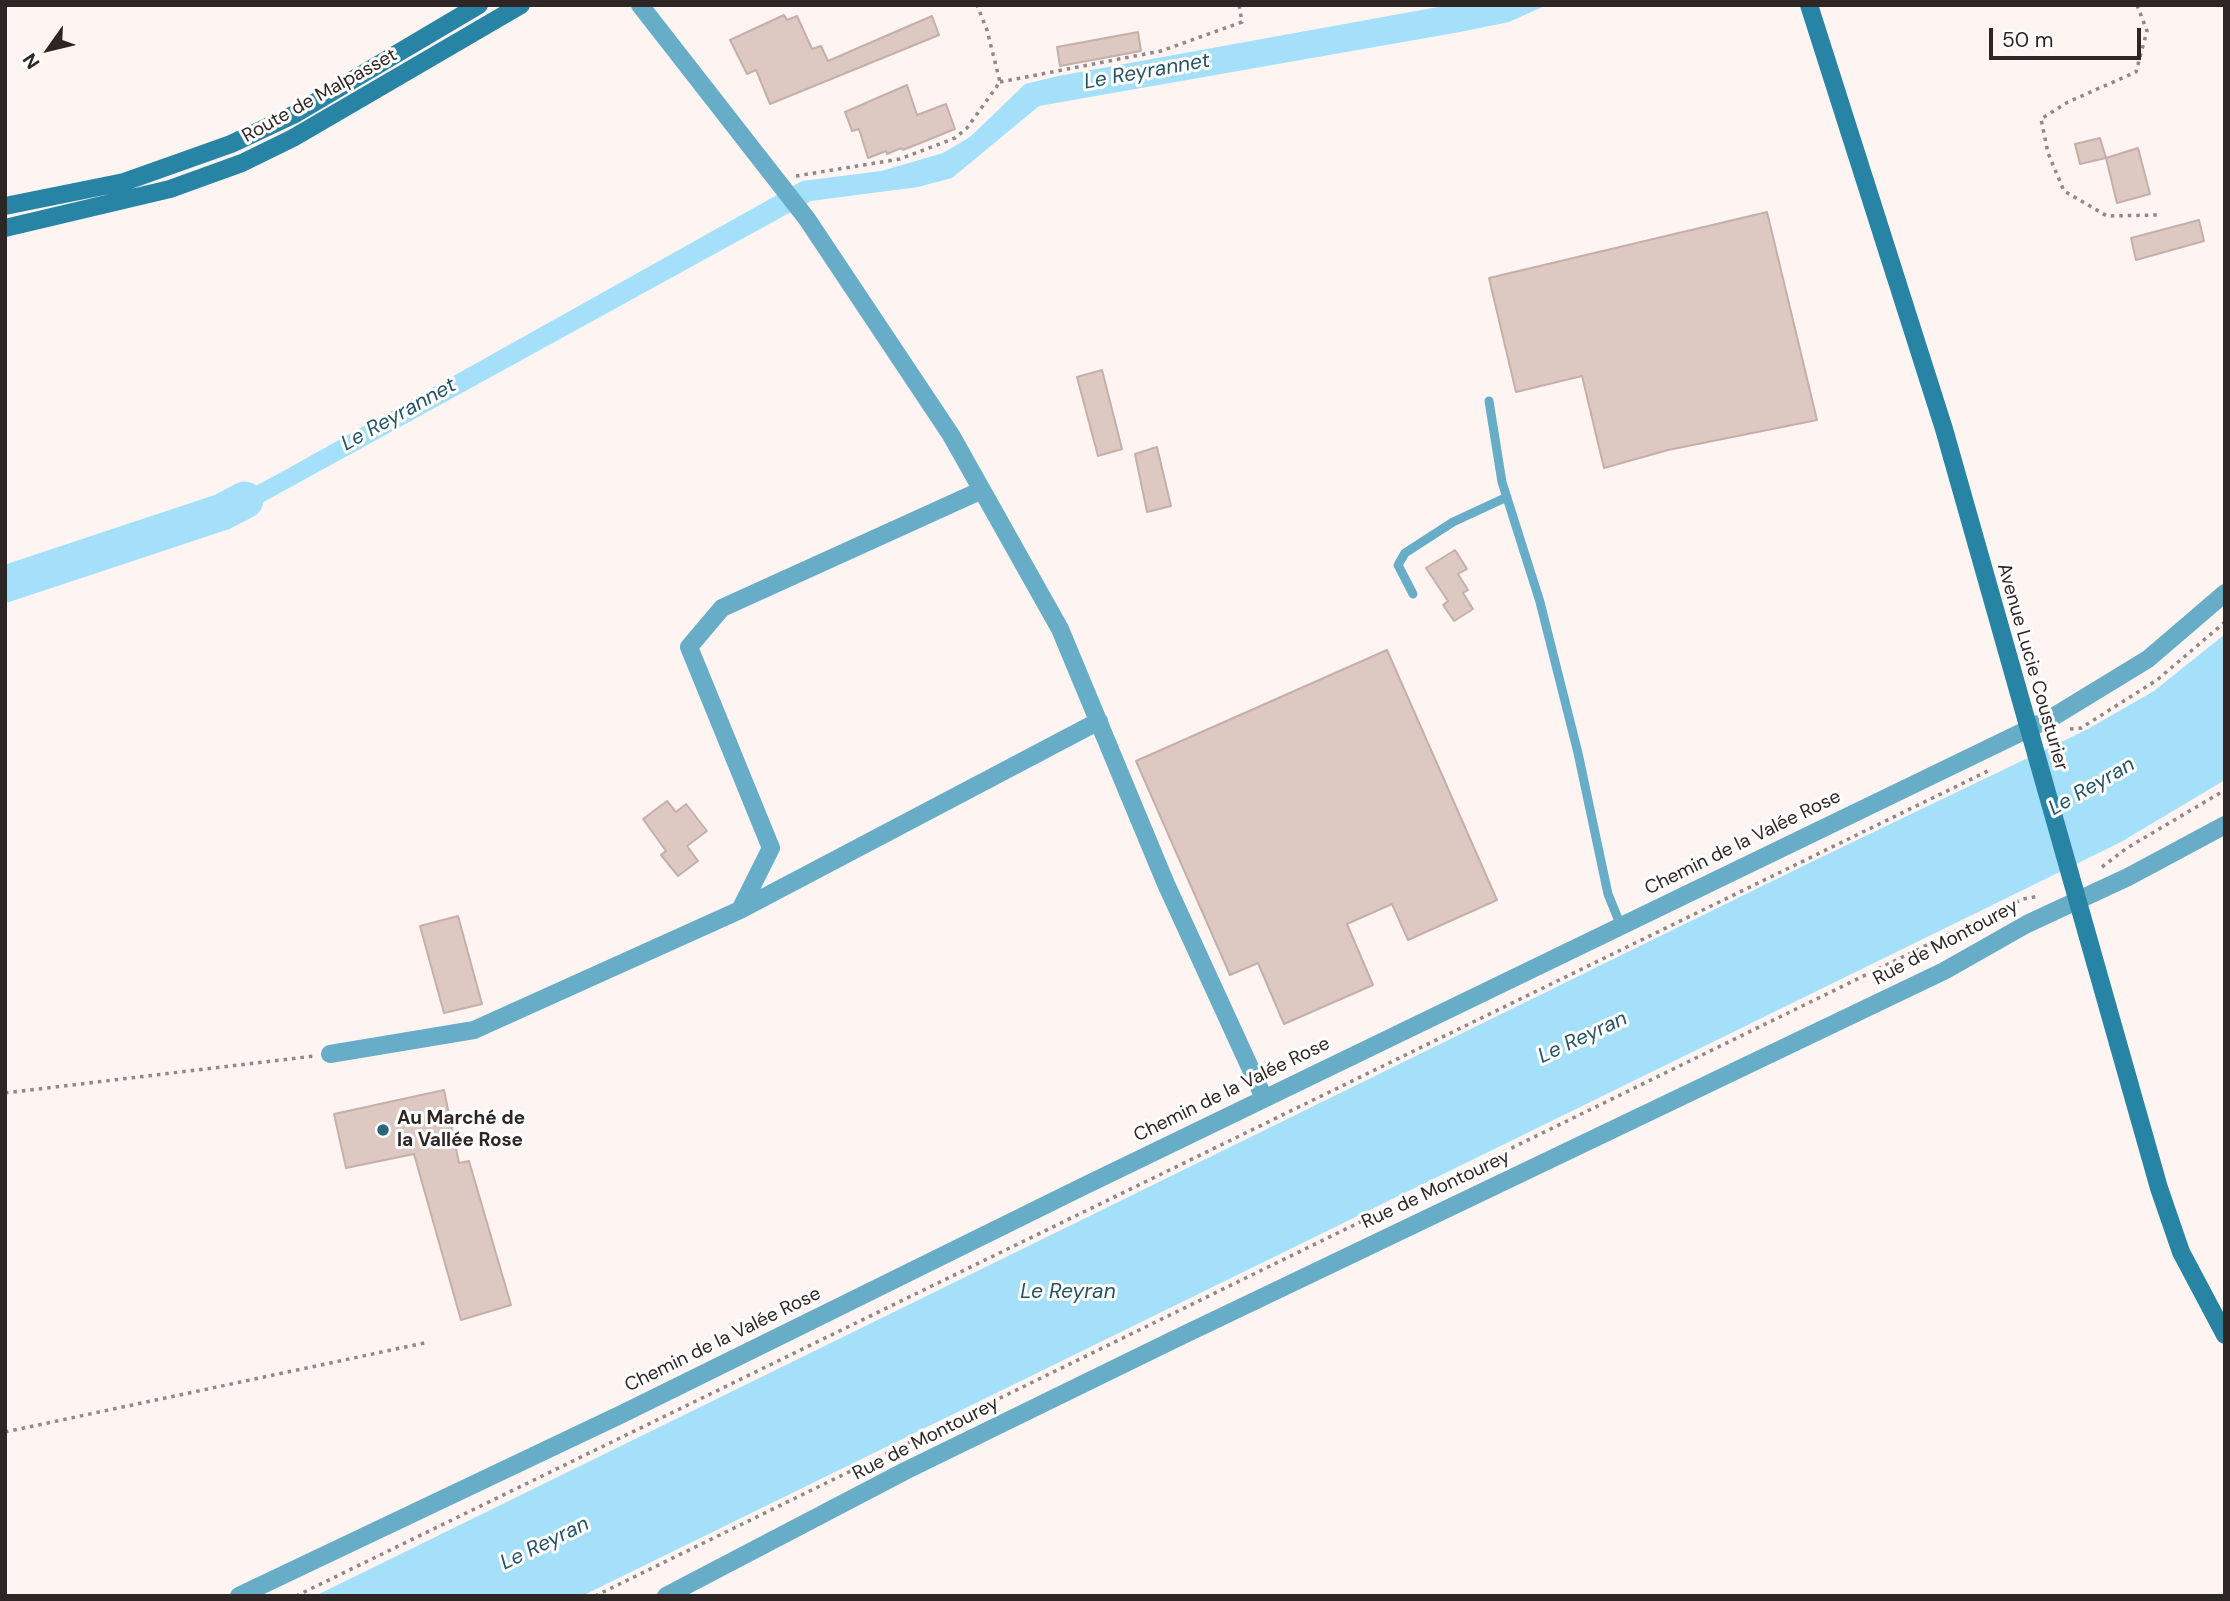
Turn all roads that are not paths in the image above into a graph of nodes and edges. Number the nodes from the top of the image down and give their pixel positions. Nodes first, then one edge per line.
1 (479, 5) edge
2 (521, 5) edge
3 (640, 5) edge
4 (1808, 5) edge
5 (5, 206) edge
6 (5, 228) edge
7 (1489, 401) dead end
8 (982, 489) junction
9 (1507, 497) junction
10 (2225, 593) edge
11 (1413, 594) dead end
12 (1099, 721) junction
13 (2225, 825) edge
14 (740, 910) junction
15 (1621, 926) junction
16 (330, 1054) road end
17 (1264, 1098) junction
18 (2225, 1335) edge
19 (239, 1596) edge
20 (667, 1596) edge

1 - 5 main road, Route de Malpasset
2 - 6 main road, Route de Malpasset
3 - 8 street
4 - 18 main road, Avenue Lucie Cousturier
7 - 9 lane
8 - 12 street
8 - 14 street
9 - 11 lane
9 - 15 lane
10 - 15 street, Chemin de la Valée Rose
12 - 14 street
12 - 17 street
13 - 20 street, Rue de Montourey
14 - 16 street
15 - 17 street, Chemin de la Valée Rose
17 - 19 street, Chemin de la Valée Rose

